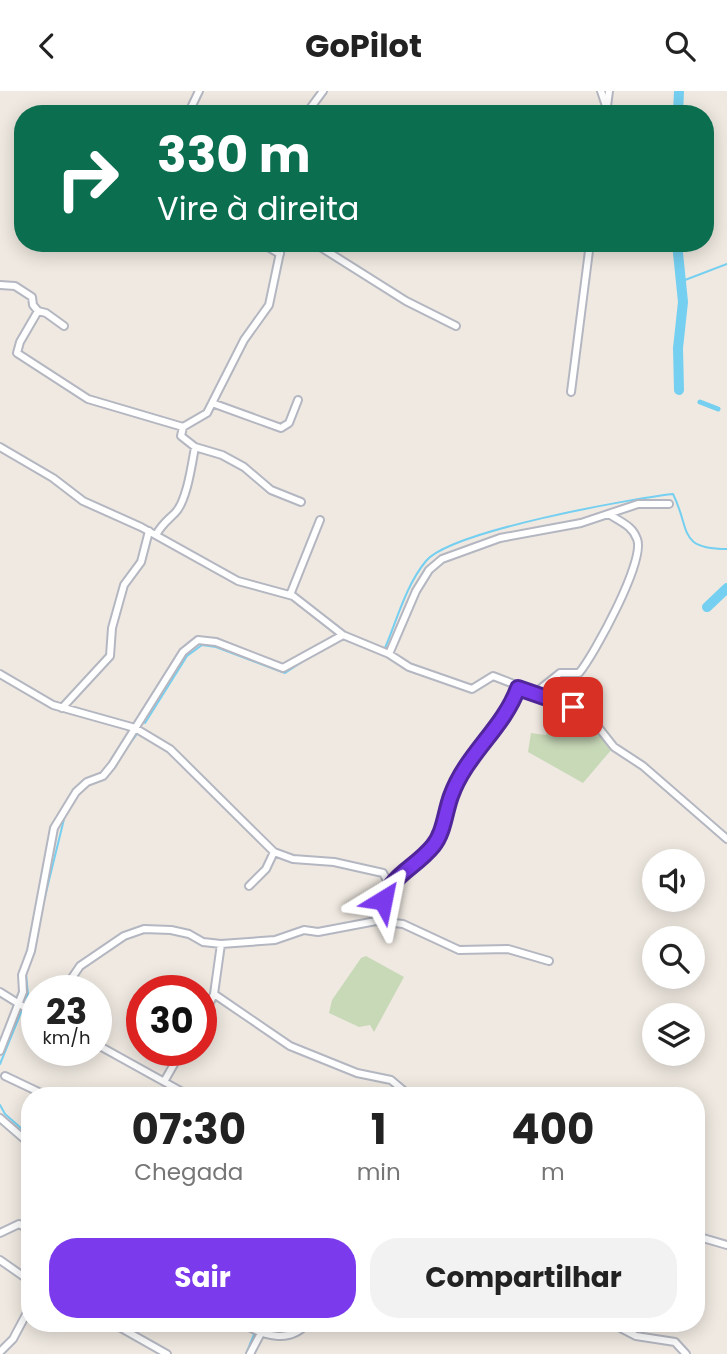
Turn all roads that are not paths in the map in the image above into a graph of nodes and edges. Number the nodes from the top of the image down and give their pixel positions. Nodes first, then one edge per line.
1 (277, 252) edge
2 (328, 252) edge
3 (589, 252) edge
4 (280, 254) joint
5 (0, 285) edge
6 (38, 311) junction
7 (64, 326) dead end
8 (456, 326) dead end
9 (571, 392) dead end
10 (298, 400) dead end
11 (212, 403) junction
12 (183, 427) junction
13 (0, 447) edge
14 (195, 447) junction
15 (301, 502) dead end
16 (669, 504) dead end
17 (609, 514) junction
18 (320, 520) dead end
19 (153, 533) junction
20 (290, 595) junction
21 (344, 635) junction
22 (389, 654) junction
23 (0, 674) edge
24 (518, 688) junction
25 (535, 693) junction
26 (62, 708) junction
27 (135, 727) junction
28 (727, 839) edge
29 (274, 852) junction
30 (389, 884) junction
31 (249, 886) dead end
32 (376, 921) junction
33 (221, 944) junction
34 (549, 961) dead end
35 (22, 975) edge
36 (73, 975) edge
37 (217, 975) edge
38 (0, 992) edge
39 (217, 996) edge
40 (21, 1006) edge
41 (21, 1011) edge
42 (0, 1051) edge
43 (112, 1052) edge
44 (173, 1066) edge
45 (5, 1076) dead end
46 (165, 1080) junction
47 (28, 1087) edge
48 (176, 1087) edge
49 (399, 1087) edge
50 (0, 1118) edge
51 (21, 1136) edge
52 (21, 1225) edge
53 (0, 1233) edge
54 (705, 1239) edge
55 (727, 1245) edge
56 (0, 1260) edge
57 (21, 1275) edge
58 (21, 1324) edge
59 (128, 1332) edge
60 (256, 1332) edge
61 (266, 1332) edge
62 (298, 1332) edge
63 (628, 1332) edge
64 (0, 1352) edge
65 (167, 1354) edge
66 (250, 1354) edge
67 (686, 1354) edge

1 - 4 street
2 - 8 street
3 - 9 street
4 - 11 street
5 - 6 street
6 - 7 street
6 - 12 street
10 - 11 street
11 - 12 street
12 - 14 street
13 - 19 street
14 - 15 street
14 - 19 street
16 - 17 street
17 - 22 street
17 - 25 street
18 - 20 street
19 - 20 street
19 - 26 street
20 - 21 street
21 - 22 street
21 - 27 street
22 - 24 street
23 - 26 street
24 - 25 street
24 - 30 street
25 - 28 street
26 - 27 street
27 - 29 street
27 - 35 street
29 - 30 street
29 - 31 street
30 - 32 street
32 - 33 street
32 - 34 street
33 - 36 street
33 - 37 street
38 - 40 street
39 - 49 street
41 - 42 street
43 - 46 street
44 - 46 street
45 - 47 street
46 - 48 street
50 - 51 street
52 - 53 street
54 - 55 street
56 - 57 street
58 - 64 street
59 - 65 street
60 - 66 street
61 - 62 street
63 - 67 street

